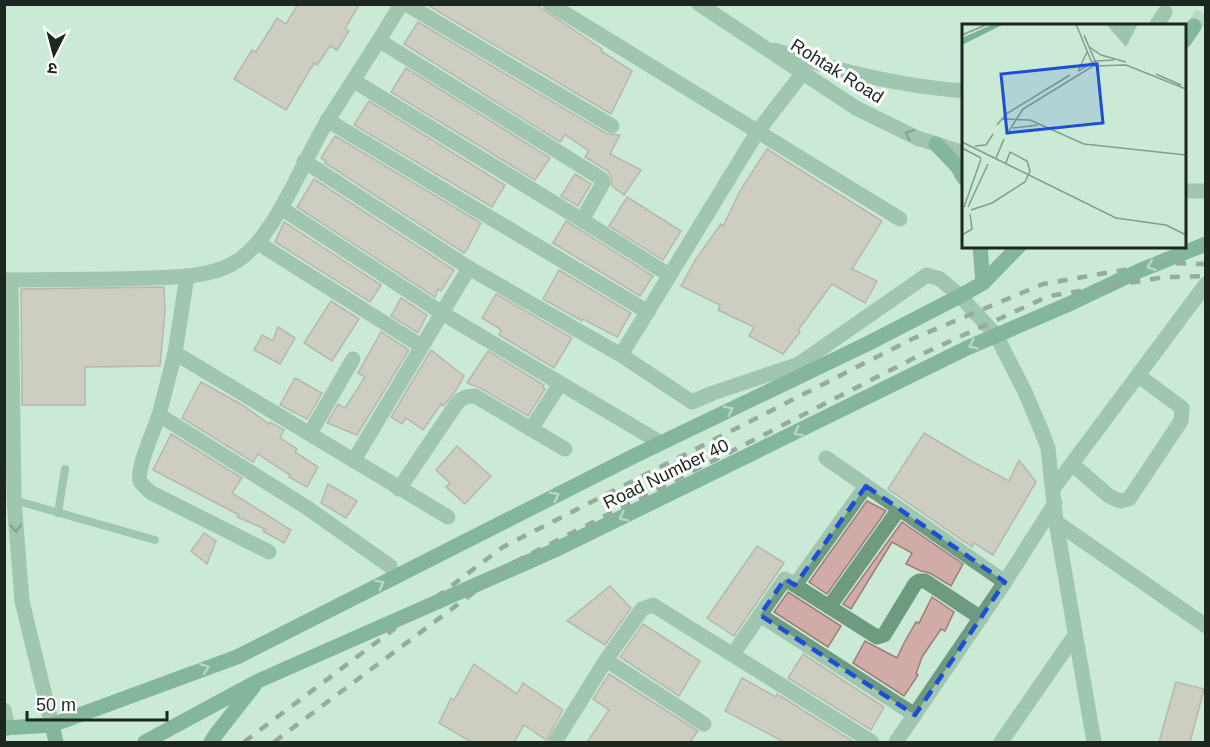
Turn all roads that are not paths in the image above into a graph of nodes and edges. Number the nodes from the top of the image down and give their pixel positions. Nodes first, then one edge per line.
1 (400, 4) edge
2 (406, 4) edge
3 (550, 4) edge
4 (699, 4) edge
5 (1165, 12) dead end
6 (1157, 24) edge
7 (1194, 26) tunnel mouth
8 (1186, 39) edge
9 (380, 41) junction
10 (755, 43) junction
11 (802, 74) junction
12 (354, 81) junction
13 (962, 92) edge
14 (327, 120) junction
15 (612, 126) dead end
16 (758, 131) junction
17 (936, 144) junction
18 (962, 152) edge
19 (304, 161) junction
20 (962, 175) edge
21 (1186, 191) edge
22 (1205, 191) edge
23 (280, 208) junction
24 (900, 219) dead end
25 (582, 220) junction
26 (258, 243) junction
27 (1206, 244) edge
28 (980, 248) edge
29 (1017, 248) edge
30 (469, 268) junction
31 (669, 275) junction
32 (187, 276) junction
33 (8, 280) edge
34 (983, 283) junction
35 (1206, 284) edge
36 (960, 296) junction
37 (648, 312) junction
38 (442, 313) junction
39 (996, 335) junction
40 (421, 346) junction
41 (175, 353) junction
42 (621, 355) junction
43 (353, 359) dead end
44 (1138, 376) junction
45 (560, 384) junction
46 (159, 415) junction
47 (531, 429) junction
48 (310, 434) junction
49 (661, 443) junction
50 (565, 449) dead end
51 (826, 458) dead end
52 (354, 460) junction
53 (1072, 464) junction
54 (65, 470) dead end
55 (866, 486) junction
56 (399, 489) junction
57 (1054, 496) junction
58 (14, 500) junction
59 (899, 509) junction
60 (58, 513) junction
61 (448, 517) dead end
62 (1056, 522) junction
63 (155, 540) dead end
64 (269, 552) dead end
65 (390, 566) dead end
66 (1005, 582) junction
67 (795, 585) junction
68 (829, 607) junction
69 (760, 615) junction
70 (981, 618) junction
71 (1206, 626) edge
72 (1076, 635) junction
73 (733, 654) junction
74 (606, 660) junction
75 (258, 681) junction
76 (4, 710) edge
77 (915, 715) junction
78 (704, 724) dead end
79 (51, 725) junction
80 (8, 733) edge
81 (56, 742) edge
82 (145, 742) edge
83 (212, 742) edge
84 (555, 742) edge
85 (872, 742) edge
86 (896, 742) edge
87 (1001, 742) edge
88 (1094, 742) edge

1 - 9 street
2 - 15 street
3 - 16 street
4 - 10 street, Rohtak Road
5 - 6 street
7 - 8 main road
9 - 12 street
9 - 25 street
10 - 11 street, Rohtak Road
10 - 13 street
11 - 16 street
17 -> 11 street, Rohtak Road
12 - 14 street
12 - 25 street
14 - 19 street
14 - 37 street
16 - 24 street
16 - 31 street
17 - 18 street, Rohtak Road
17 - 20 main road
19 - 23 street
19 - 30 street
21 - 22 street
23 - 26 street
23 - 38 street
25 - 31 street
26 - 32 street
26 - 40 street
27 -> 39 main road, Road Number 40
28 - 34 main road
29 - 34 main road, Road Number 40
30 - 38 street
30 - 42 street
31 - 37 street
32 - 33 street
32 - 41 street
33 - 58 street
34 - 36 main road, Road Number 40
35 - 44 street
36 - 39 street
36 - 42 street
49 -> 36 main road, Road Number 40
37 - 42 street
38 - 40 street
38 - 45 street
39 - 57 street
39 -> 75 main road, Road Number 40
40 - 52 street
41 - 46 street
41 - 48 street
43 - 48 street
44 - 53 street
44 - 53 street
45 - 47 street
45 - 49 street
46 - 64 street
46 - 65 street
47 - 50 street
47 - 56 street
48 - 52 street
79 -> 49 main road, Road Number 40
51 - 55 street
52 - 56 street
53 - 57 street
54 - 60 lane
55 - 59 street
55 - 67 street
56 - 61 street
57 - 62 street
57 - 66 street
58 - 60 lane
58 -> 79 street
59 - 66 street
59 - 68 street
60 - 63 lane
62 - 71 street
62 - 72 street
66 - 70 street
67 - 68 street
67 - 69 street
68 - 70 street
69 - 73 street
69 - 77 street
70 - 77 street
72 - 87 street
72 - 88 street
73 - 74 street
73 - 85 street
74 - 78 street
74 - 84 street
75 - 82 main road, Road Number 40
75 - 83 main road
76 - 80 street
77 - 86 street
79 - 80 main road, Road Number 40
79 - 81 main road

